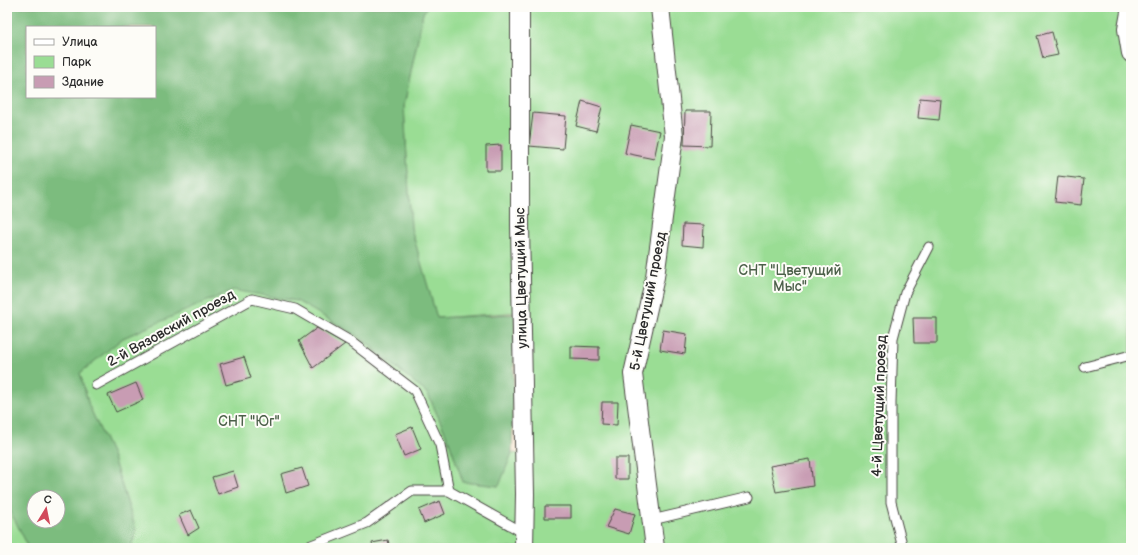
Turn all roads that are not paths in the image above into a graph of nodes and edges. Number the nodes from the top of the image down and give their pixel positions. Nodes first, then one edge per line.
1 (520, 7) edge
2 (660, 7) edge
3 (1131, 7) edge
4 (1131, 53) edge
5 (929, 247) dead end
6 (1131, 356) edge
7 (1084, 366) dead end
8 (96, 385) dead end
9 (449, 491) junction
10 (749, 497) dead end
11 (652, 520) junction
12 (524, 540) edge
13 (304, 548) edge
14 (655, 548) edge
15 (903, 548) edge

1 - 12 street, улица Цветущий Мыс
2 - 11 street, 5-й Цветущий проезд
3 - 4 street
5 - 15 lane, 4-й Цветущий проезд
6 - 7 lane
8 - 9 lane, 2-й Вязовский проезд
9 - 12 lane
9 - 13 lane
10 - 11 lane
11 - 14 street, 5-й Цветущий проезд

